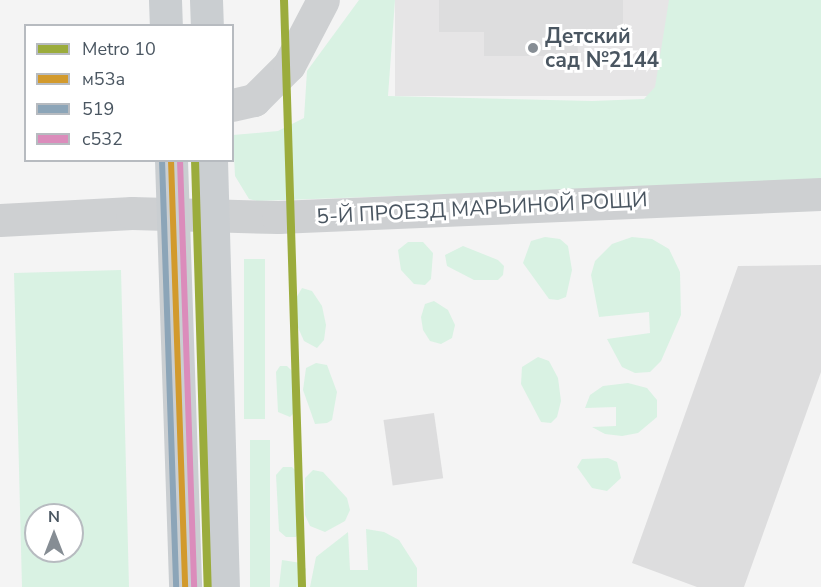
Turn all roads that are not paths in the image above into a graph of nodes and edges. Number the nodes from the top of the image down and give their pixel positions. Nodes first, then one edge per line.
1 (165, 0) edge
2 (206, 0) edge
3 (322, 0) edge
4 (166, 24) edge
5 (207, 24) edge
6 (234, 105) edge
7 (171, 162) edge
8 (211, 162) edge
9 (821, 194) edge
10 (172, 213) junction
11 (212, 215) junction
12 (0, 220) edge
13 (185, 587) edge
14 (223, 587) edge

1 - 4 main road
2 - 5 main road
3 - 6 street
7 - 10 main road
8 - 11 main road
9 - 11 street, 5-Й ПРОЕЗД МАРЬИНОЙ РОЩИ
10 - 11 street, 5-Й ПРОЕЗД МАРЬИНОЙ РОЩИ
10 - 12 street, 5-Й ПРОЕЗД МАРЬИНОЙ РОЩИ
10 - 13 main road
11 - 14 main road

